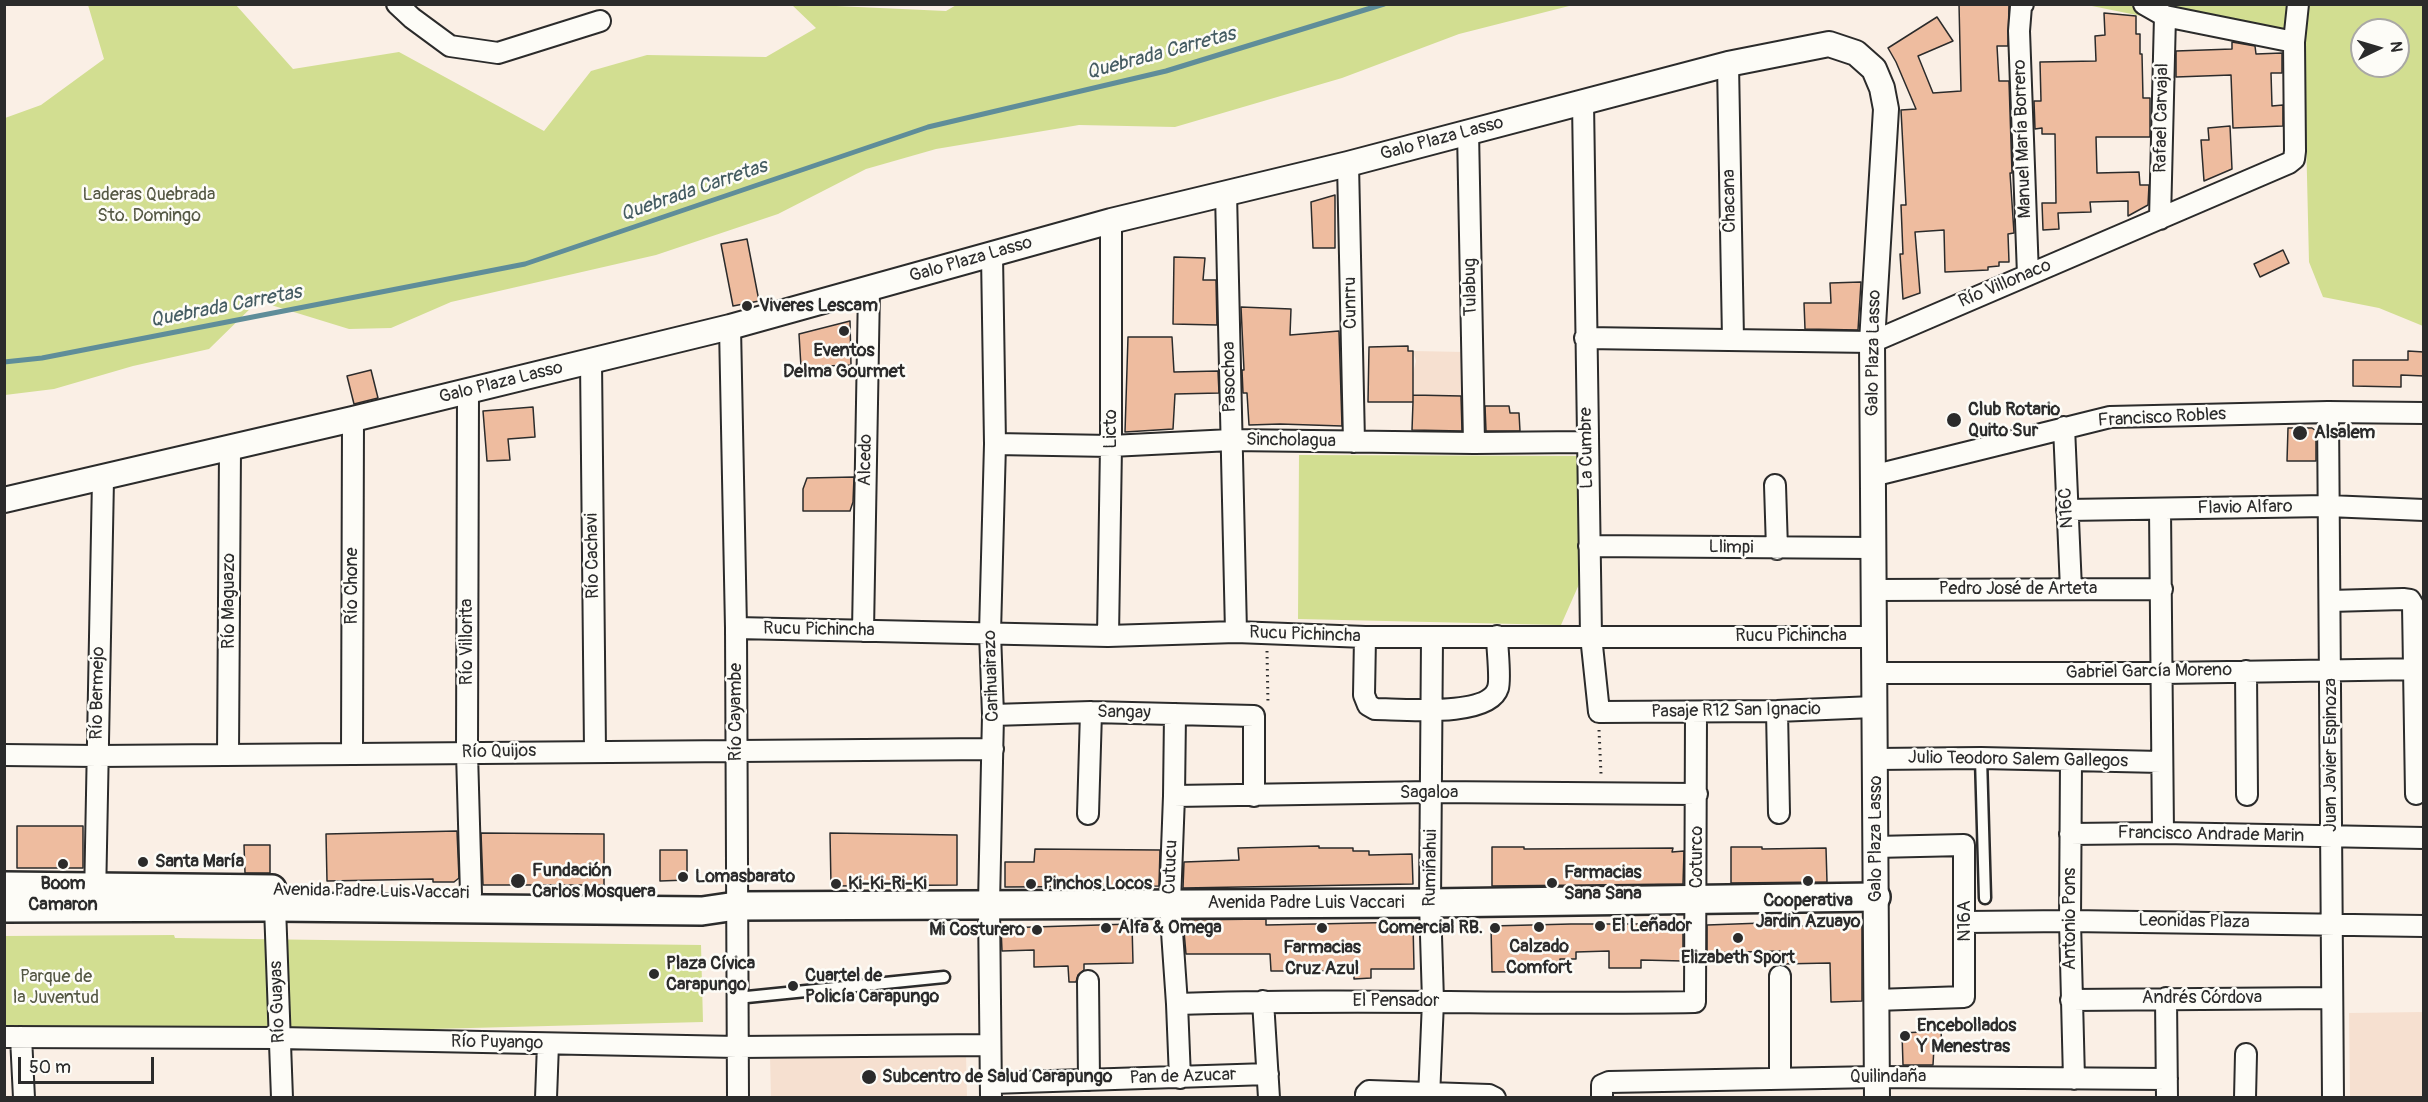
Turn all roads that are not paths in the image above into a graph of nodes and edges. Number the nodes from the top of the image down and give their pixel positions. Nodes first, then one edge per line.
1 (397, 4) edge
2 (2144, 4) edge
3 (2298, 4) edge
4 (2021, 5) edge
5 (2165, 16) junction
6 (600, 21) dead end
7 (2294, 42) junction
8 (1728, 64) junction
9 (1583, 102) junction
10 (1468, 131) junction
11 (1348, 164) junction
12 (1226, 193) junction
13 (2160, 219) junction
14 (1111, 221) junction
15 (992, 255) junction
16 (2028, 275) junction
17 (869, 289) junction
18 (730, 327) junction
19 (1585, 338) junction
20 (1733, 339) junction
21 (1872, 342) junction
22 (591, 361) junction
23 (468, 391) junction
24 (2328, 412) junction
25 (2424, 413) edge
26 (353, 419) junction
27 (2064, 427) junction
28 (1231, 440) junction
29 (1354, 442) junction
30 (1586, 442) junction
31 (1474, 443) junction
32 (995, 444) junction
33 (1111, 446) junction
34 (230, 448) junction
35 (1872, 476) junction
36 (103, 479) junction
37 (1774, 485) dead end
38 (4, 500) edge
39 (2328, 506) junction
40 (2160, 509) junction
41 (2067, 510) junction
42 (2424, 510) edge
43 (1589, 546) junction
44 (1873, 548) junction
45 (1777, 549) junction
46 (2071, 588) junction
47 (2162, 589) junction
48 (1874, 590) junction
49 (2330, 601) junction
50 (736, 628) junction
51 (863, 631) junction
52 (1236, 632) junction
53 (990, 633) junction
54 (1108, 636) junction
55 (1497, 636) junction
56 (1591, 636) junction
57 (1873, 637) junction
58 (1365, 638) junction
59 (1432, 638) junction
60 (2418, 668) edge
61 (2331, 670) junction
62 (2246, 671) junction
63 (1874, 673) junction
64 (2163, 673) junction
65 (1874, 707) junction
66 (1432, 710) junction
67 (1777, 711) junction
68 (1091, 712) junction
69 (1599, 712) joint
70 (1696, 713) junction
71 (1175, 714) junction
72 (993, 715) junction
73 (993, 748) junction
74 (736, 750) junction
75 (596, 751) junction
76 (352, 753) junction
77 (467, 753) junction
78 (228, 754) junction
79 (4, 755) edge
80 (97, 756) junction
81 (1981, 758) junction
82 (1875, 759) junction
83 (2071, 760) junction
84 (2161, 762) junction
85 (1432, 792) junction
86 (1697, 794) junction
87 (2416, 794) dead end
88 (2247, 795) dead end
89 (1254, 796) junction
90 (1173, 803) junction
91 (1779, 813) dead end
92 (1088, 814) dead end
93 (2163, 833) junction
94 (2070, 834) junction
95 (2331, 837) junction
96 (2424, 838) edge
97 (1875, 848) junction
98 (4, 886) edge
99 (471, 894) junction
100 (95, 897) junction
101 (1876, 897) junction
102 (1985, 898) dead end
103 (1697, 899) junction
104 (1430, 903) junction
105 (989, 904) junction
106 (736, 906) junction
107 (275, 907) junction
108 (4, 908) edge
109 (1171, 914) junction
110 (2070, 921) junction
111 (1965, 922) junction
112 (2332, 924) junction
113 (2424, 926) edge
114 (1780, 976) dead end
115 (944, 977) dead end
116 (1088, 981) dead end
117 (737, 998) junction
118 (2166, 998) junction
119 (2332, 998) junction
120 (1876, 1000) junction
121 (2071, 1000) junction
122 (1263, 1001) junction
123 (1433, 1001) junction
124 (1695, 1002) joint
125 (1177, 1004) junction
126 (13, 1037) edge
127 (279, 1038) junction
128 (548, 1044) junction
129 (990, 1045) junction
130 (738, 1047) junction
131 (2246, 1054) dead end
132 (1268, 1074) junction
133 (1180, 1078) junction
134 (1780, 1079) junction
135 (2074, 1079) junction
136 (1089, 1080) junction
137 (1877, 1087) edge
138 (2167, 1088) edge
139 (991, 1090) edge
140 (1605, 1090) edge
141 (1429, 1095) edge
142 (24, 1098) edge
143 (282, 1098) edge
144 (546, 1098) edge
145 (738, 1098) edge
146 (1269, 1098) edge
147 (1366, 1098) edge
148 (1495, 1098) edge
149 (2245, 1098) edge
150 (2333, 1098) edge

1 - 6 street
2 - 5 street
3 - 7 street
4 - 16 street, Manuel María Borrero
5 - 7 street
5 - 13 street, Rafael Carvajal
7 - 13 street, Río Villonaco
8 - 9 street, Galo Plaza Lasso
8 - 20 street, Chacana
8 - 21 street, Galo Plaza Lasso
9 - 10 street, Galo Plaza Lasso
9 - 19 street, La Cumbre
10 - 11 street, Galo Plaza Lasso
10 - 31 street, Tulabug
11 - 12 street, Galo Plaza Lasso
11 - 29 street, Cunrru
12 - 14 street, Galo Plaza Lasso
12 - 28 street, Pasochoa
13 - 16 street, Río Villonaco
14 - 15 street, Galo Plaza Lasso
14 - 33 street, Licto
15 - 17 street, Galo Plaza Lasso
15 - 32 street, Carihuairazo
16 - 21 street, Río Villonaco
17 - 18 street, Galo Plaza Lasso
17 - 51 street, Alcedo
18 - 22 street, Galo Plaza Lasso
18 - 50 street, Río Cayambe
19 - 20 street, Río Villonaco
19 - 30 street, La Cumbre
20 - 21 street, Río Villonaco
21 - 35 street, Galo Plaza Lasso
22 - 23 street, Galo Plaza Lasso
22 - 75 street, Río Cachavi
23 - 26 street, Galo Plaza Lasso
23 - 77 street, Río Villorita
24 - 25 street, Francisco Robles
24 - 27 street, Francisco Robles
24 - 39 street, Juan Javier Espinoza
26 - 34 street, Galo Plaza Lasso
26 - 76 street, Río Chone
27 - 35 street, Francisco Robles
27 - 41 street, N16C
28 - 29 street, Sincholagua
28 - 33 street, Sincholagua
28 - 52 street, Pasochoa
29 - 31 street, Sincholagua
30 - 31 street, Sincholagua
30 - 43 street, La Cumbre
32 - 33 street, Sincholagua
32 - 53 street, Carihuairazo
33 - 54 street, Licto
34 - 36 street, Galo Plaza Lasso
34 - 78 street, Río Maguazo
35 - 44 street, Galo Plaza Lasso
36 - 38 street, Galo Plaza Lasso
36 - 80 street, Río Bermejo
37 - 45 street
39 - 40 street, Flavio Alfaro
39 - 42 street, Flavio Alfaro
39 - 49 street, Juan Javier Espinoza
40 - 41 street, Flavio Alfaro
40 - 47 street
41 - 46 street, N16C
43 - 45 street, Llimpi
43 - 56 street, La Cumbre
44 - 45 street, Llimpi
44 - 48 street, Galo Plaza Lasso
46 - 47 street, Pedro José de Arteta
46 - 48 street, Pedro José de Arteta
47 - 64 street
48 - 57 street, Galo Plaza Lasso
49 - 60 street
49 - 61 street, Juan Javier Espinoza
50 - 51 street, Rucu Pichincha
50 - 74 street, Río Cayambe
51 - 53 street, Rucu Pichincha
52 - 54 street, Rucu Pichincha
52 - 58 street, Rucu Pichincha
53 - 54 street, Rucu Pichincha
53 - 72 street, Carihuairazo
55 - 56 street, Rucu Pichincha
55 - 59 street, Rucu Pichincha
55 - 66 street
56 - 57 street, Rucu Pichincha
56 - 69 street, La Cumbre
57 - 63 street, Galo Plaza Lasso
58 - 59 street, Rucu Pichincha
58 - 66 street
59 - 66 street, Rumiñahui
60 - 61 street, Gabriel García Moreno
60 - 87 street
61 - 62 street, Gabriel García Moreno
61 - 95 street, Juan Javier Espinoza
62 - 64 street, Gabriel García Moreno
62 - 88 street
63 - 64 street, Gabriel García Moreno
63 - 65 street, Galo Plaza Lasso
64 - 84 street
65 - 67 street, Pasaje R12 San Ignacio
65 - 82 street, Galo Plaza Lasso
66 - 85 street, Rumiñahui
67 - 70 street, Pasaje R12 San Ignacio
67 - 91 street
68 - 71 street, Sangay
68 - 72 street, Sangay
68 - 92 street
69 - 70 street, Pasaje R12 San Ignacio
70 - 86 street, Coturco
71 - 89 street, Sangay
71 - 90 street, Cutucu
72 - 73 street, Carihuairazo
73 - 74 street, Río Quijos
73 - 105 street, Carihuairazo
74 - 75 street, Río Quijos
74 - 106 street, Río Cayambe
75 - 77 street, Río Quijos
76 - 77 street, Río Quijos
76 - 78 street, Río Quijos
77 - 99 street, Río Villorita
78 - 80 street, Río Quijos
79 - 80 street, Río Quijos
80 - 100 street, Río Bermejo
81 - 82 street, Julio Teodoro Salem Gallegos
81 - 83 street, Julio Teodoro Salem Gallegos
81 - 102 lane
82 - 97 street, Galo Plaza Lasso
83 - 84 street, Julio Teodoro Salem Gallegos
83 - 94 street, Antonio Pons
84 - 93 street
85 - 86 street, Sagaloa
85 - 89 street, Sagaloa
85 - 104 street, Rumiñahui
86 - 103 street, Coturco
89 - 90 street, Sagaloa
90 - 109 street, Cutucu
93 - 94 street, Francisco Andrade Marin
93 - 95 street, Francisco Andrade Marin
94 - 110 street, Antonio Pons
95 - 96 street, Francisco Andrade Marin
95 - 112 street, Juan Javier Espinoza
97 - 101 street, Galo Plaza Lasso
97 - 111 street, N16A
98 - 100 main road, Avenida Padre Luis Vaccari
99 - 100 main road, Avenida Padre Luis Vaccari
99 - 106 main road, Avenida Padre Luis Vaccari
100 - 107 main road, Avenida Padre Luis Vaccari
100 - 108 main road, Avenida Padre Luis Vaccari
101 - 103 main road, Avenida Padre Luis Vaccari
101 - 120 street, Galo Plaza Lasso
103 - 104 main road, Avenida Padre Luis Vaccari
103 - 124 street, Coturco
104 - 109 main road, Avenida Padre Luis Vaccari
104 - 123 street, Rumiñahui
105 - 106 main road, Avenida Padre Luis Vaccari
105 - 109 main road, Avenida Padre Luis Vaccari
105 - 129 street, Carihuairazo
106 - 107 main road, Avenida Padre Luis Vaccari
106 - 117 street, Río Cayambe
107 - 127 street, Río Guayas
109 - 125 street
110 - 111 street, Leonidas Plaza
110 - 112 street, Leonidas Plaza
110 - 121 street, Antonio Pons
111 - 120 street, N16A
112 - 113 street, Leonidas Plaza
112 - 119 street, Juan Javier Espinoza
114 - 134 street
115 - 117 lane
116 - 136 street
117 - 130 street, Río Cayambe
118 - 119 street, Andrés Córdova
118 - 121 street, Andrés Córdova
118 - 138 street
119 - 150 street, Juan Javier Espinoza
120 - 137 street, Galo Plaza Lasso
121 - 135 street, Antonio Pons
122 - 123 street, El Pensador
122 - 125 street, El Pensador
122 - 132 street
123 - 124 street, El Pensador
123 - 141 street, Rumiñahui
125 - 133 street
126 - 127 street, Río Puyango
126 - 142 street
127 - 128 street, Río Puyango
127 - 143 street, Río Guayas
128 - 130 street, Río Puyango
128 - 144 street
129 - 130 street, Río Puyango
129 - 139 street, Carihuairazo
130 - 145 street, Río Cayambe
131 - 149 street
132 - 133 street, Pan de Azucar
132 - 146 street
133 - 136 street, Pan de Azucar
134 - 137 street, Quilindaña
134 - 140 street, Quilindaña
135 - 137 street, Quilindaña
135 - 138 street, Quilindaña
136 - 139 street, Pan de Azucar
141 - 147 street
141 - 148 street

